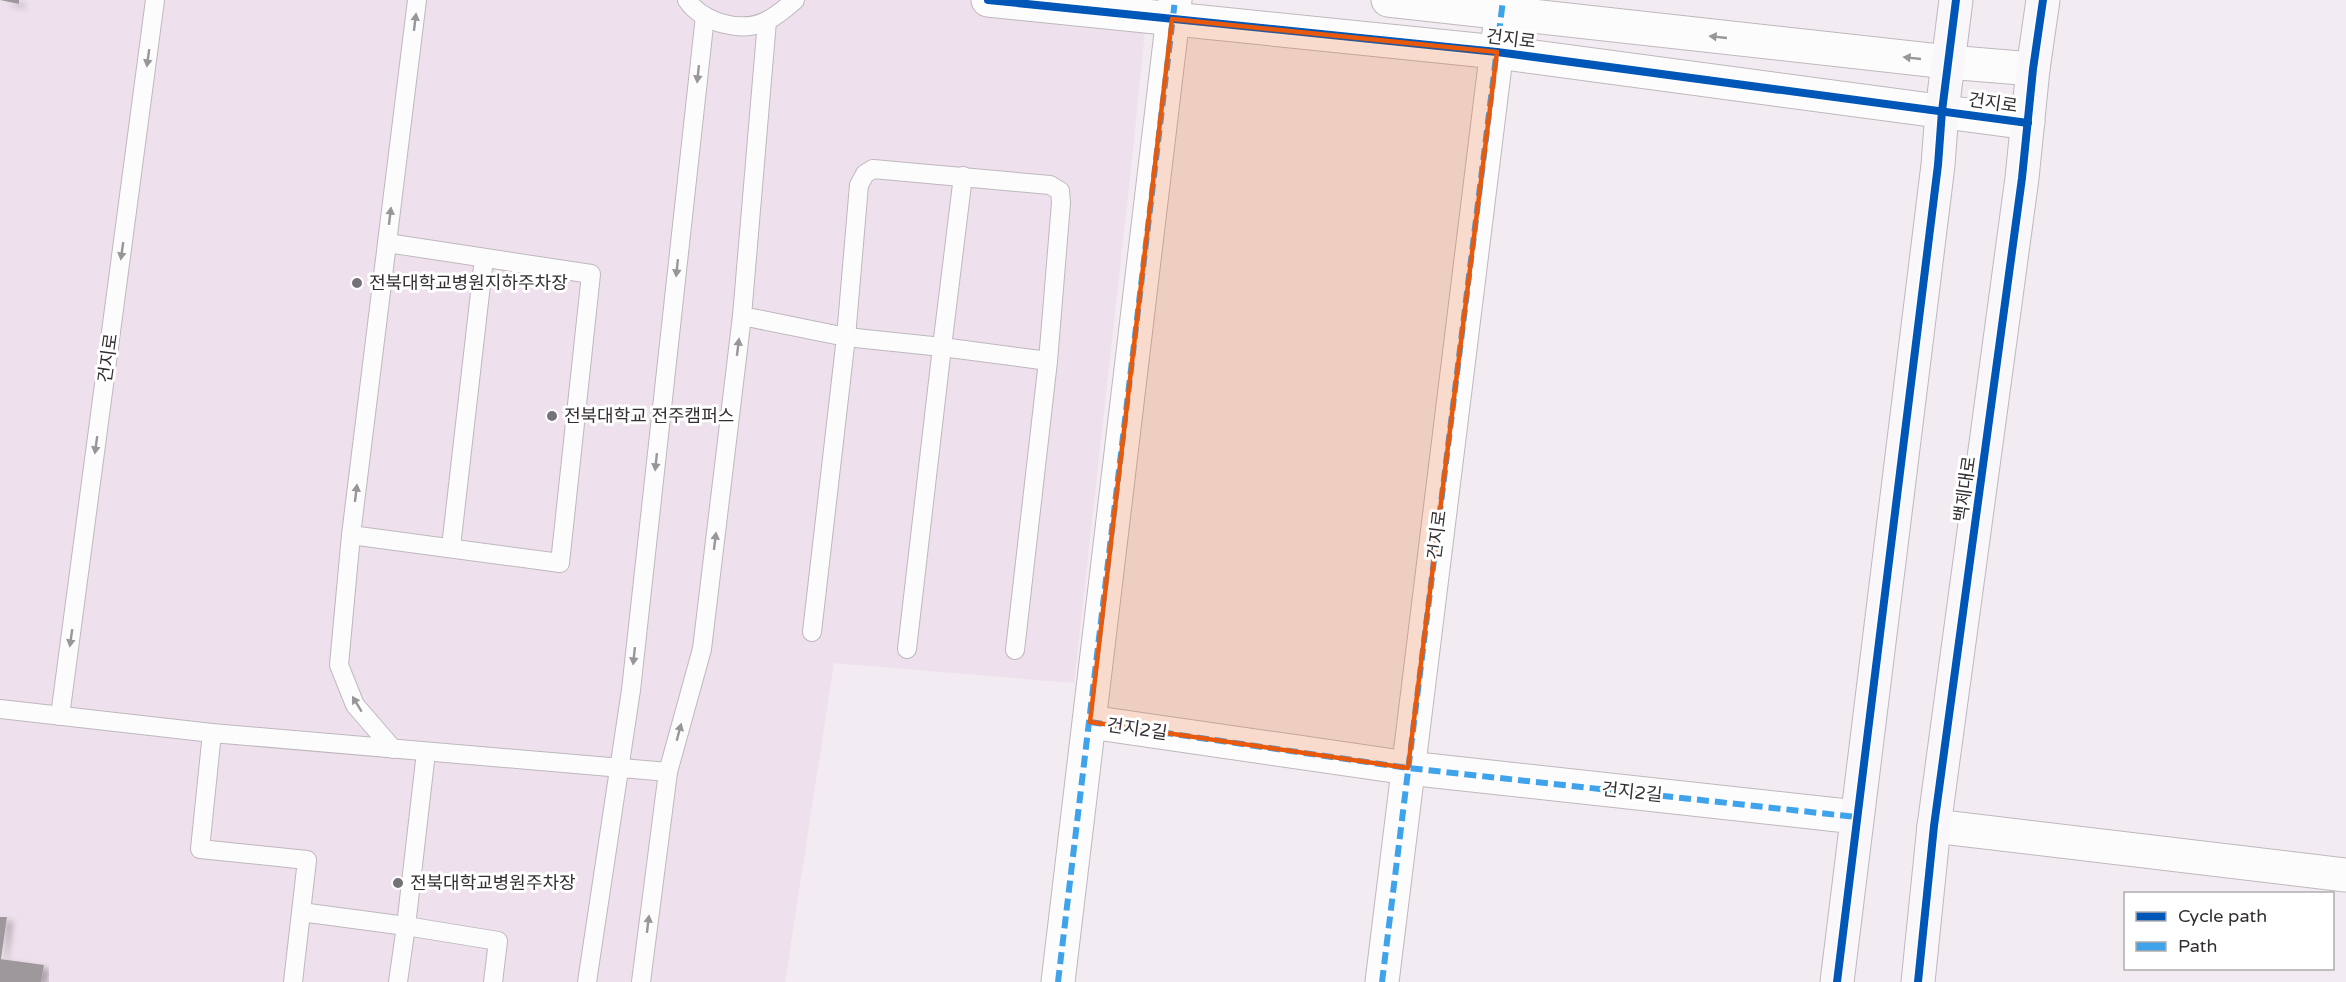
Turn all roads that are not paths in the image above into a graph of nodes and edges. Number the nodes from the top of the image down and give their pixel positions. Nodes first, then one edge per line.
1 (155, 0) edge
2 (417, 0) edge
3 (687, 0) edge
4 (795, 0) edge
5 (988, 0) edge
6 (1388, 0) edge
7 (1956, 0) edge
8 (2043, 0) edge
9 (1502, 7) edge
10 (1173, 9) edge
11 (705, 16) junction
12 (767, 21) junction
13 (1497, 52) junction
14 (1948, 62) junction
15 (2033, 69) junction
16 (1942, 111) junction
17 (2028, 123) junction
18 (963, 176) junction
19 (387, 243) junction
20 (484, 258) junction
21 (741, 316) junction
22 (846, 337) junction
23 (942, 347) junction
24 (1048, 361) junction
25 (351, 535) junction
26 (451, 547) junction
27 (812, 632) dead end
28 (907, 649) dead end
29 (1015, 650) dead end
30 (0, 710) edge
31 (60, 716) junction
32 (1090, 722) junction
33 (212, 733) junction
34 (393, 749) junction
35 (426, 752) junction
36 (619, 766) junction
37 (1408, 768) junction
38 (668, 772) junction
39 (1856, 817) junction
40 (1934, 825) junction
41 (2346, 875) edge
42 (301, 912) junction
43 (406, 926) junction
44 (293, 982) edge
45 (398, 982) edge
46 (493, 982) edge
47 (588, 982) edge
48 (641, 982) edge
49 (1058, 982) edge
50 (1382, 982) edge
51 (1837, 982) edge
52 (1918, 982) edge

1 -> 31 lane, 건지로
19 -> 2 lane
3 - 11 lane
4 - 12 lane
5 - 10 street, 건지로
6 - 9 street, 건지로
7 - 14 street
8 - 15 street, 백제대로
9 - 13 street, 건지로
14 -> 9 street, 건지로
10 - 13 street, 건지로
10 - 32 street
11 - 12 lane
11 -> 36 lane
12 - 21 lane
13 - 16 street, 건지로
13 - 37 street, 건지로
14 - 15 street, 건지로
14 - 16 street
15 - 17 street, 백제대로
16 - 17 street, 건지로
16 - 39 street
17 - 40 street, 백제대로
18 - 22 lane
18 - 23 lane
18 - 24 lane
19 - 20 lane
25 -> 19 lane
20 - 26 lane
20 - 26 lane
21 - 22 lane
38 -> 21 lane
22 - 23 lane
22 - 27 lane
23 - 24 lane
23 - 28 lane
24 - 29 lane
25 - 26 lane
34 -> 25 lane
30 - 31 lane
31 - 33 lane
32 - 37 street, 건지2길
32 - 49 street, 건지2길
33 - 34 lane
33 - 42 lane
34 - 35 lane
35 - 36 lane
35 - 43 lane
36 - 38 lane
36 - 47 lane
37 - 39 street, 건지2길
37 - 50 street
48 -> 38 lane
39 - 51 street
40 - 41 street
40 - 52 street, 백제대로
42 - 43 lane
42 - 44 lane
43 - 45 lane
43 - 46 lane

